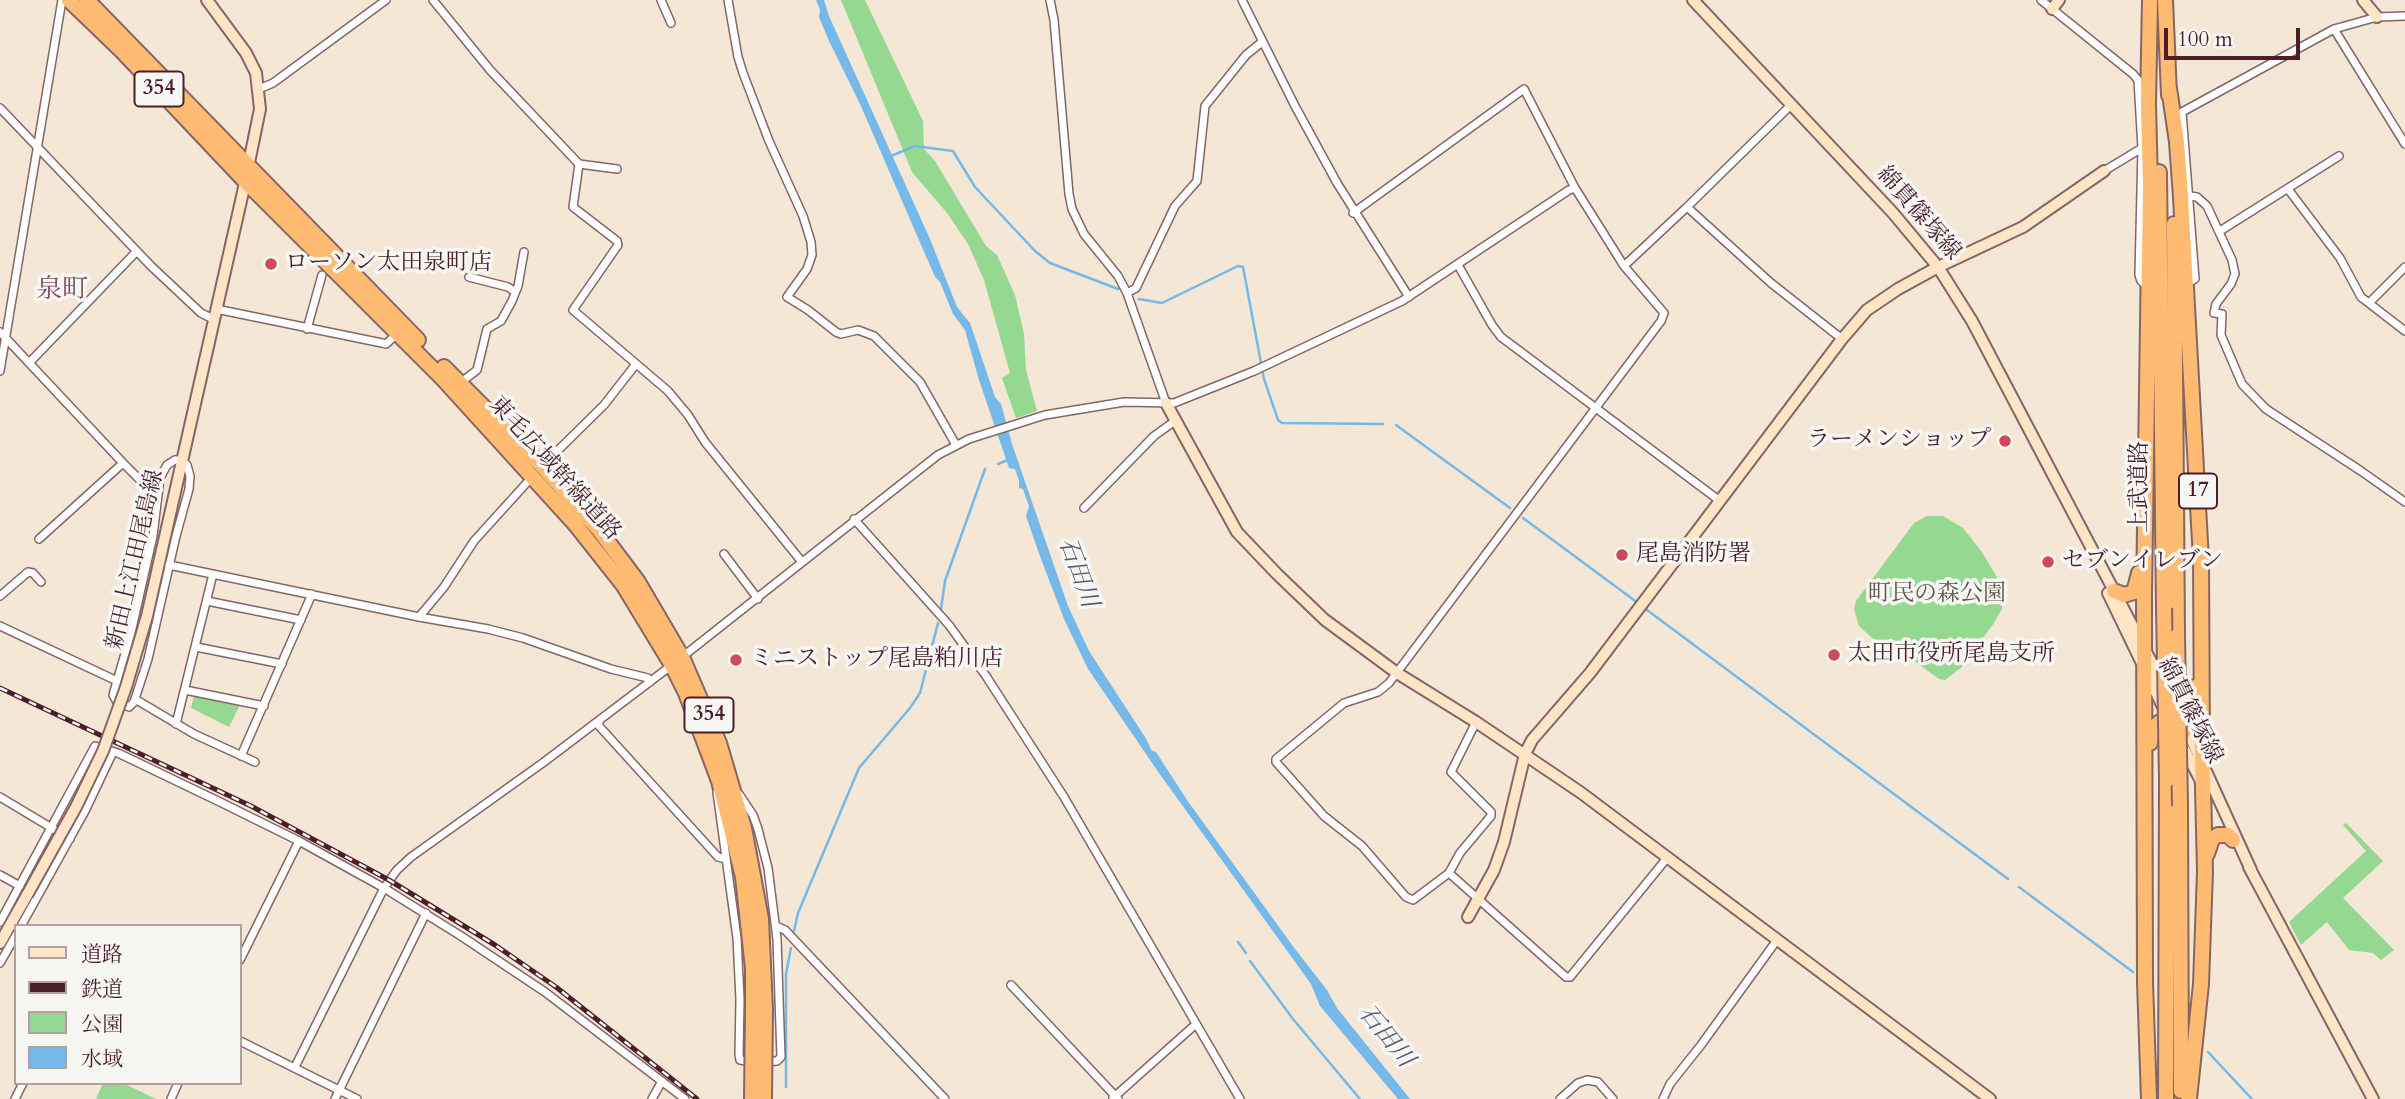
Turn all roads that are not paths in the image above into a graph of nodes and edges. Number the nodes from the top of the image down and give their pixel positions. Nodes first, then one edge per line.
1 (62, 0) edge
2 (69, 0) edge
3 (87, 0) edge
4 (207, 0) edge
5 (386, 0) edge
6 (433, 0) edge
7 (661, 0) edge
8 (728, 0) edge
9 (1050, 0) edge
10 (1242, 0) edge
11 (1693, 0) edge
12 (2041, 0) edge
13 (2150, 0) edge
14 (2165, 0) edge
15 (2363, 0) edge
16 (2056, 4) edge
17 (2405, 16) edge
18 (2377, 17) junction
19 (671, 23) dead end
20 (2334, 29) junction
21 (1262, 42) junction
22 (2169, 88) junction
23 (259, 89) junction
24 (1791, 104) junction
25 (0, 108) edge
26 (2405, 144) edge
27 (37, 147) junction
28 (2142, 148) junction
29 (2339, 156) dead end
30 (248, 163) junction
31 (579, 164) junction
32 (617, 169) dead end
33 (2104, 171) joint
34 (245, 181) junction
35 (1575, 188) junction
36 (2288, 189) junction
37 (2190, 196) junction
38 (1688, 207) junction
39 (1353, 213) junction
40 (2220, 231) junction
41 (137, 251) junction
42 (523, 252) dead end
43 (1458, 265) junction
44 (1624, 266) junction
45 (1938, 267) junction
46 (2405, 267) edge
47 (322, 275) dead end
48 (469, 277) dead end
49 (2186, 284) junction
50 (2148, 287) junction
51 (515, 292) junction
52 (1128, 293) junction
53 (1409, 297) junction
54 (2369, 303) junction
55 (215, 314) junction
56 (307, 329) junction
57 (2405, 331) edge
58 (398, 333) junction
59 (3, 335) edge
60 (1842, 339) junction
61 (29, 363) junction
62 (636, 364) junction
63 (0, 372) edge
64 (460, 383) junction
65 (1166, 403) junction
66 (1595, 409) junction
67 (1175, 421) junction
68 (956, 445) junction
69 (181, 460) junction
70 (123, 463) junction
71 (537, 471) junction
72 (158, 491) junction
73 (2061, 492) junction
74 (1720, 501) junction
75 (2405, 502) edge
76 (1084, 508) dead end
77 (854, 519) junction
78 (2144, 523) junction
79 (39, 539) dead end
80 (724, 554) dead end
81 (802, 562) junction
82 (169, 565) junction
83 (213, 574) junction
84 (41, 582) dead end
85 (2114, 591) junction
86 (312, 594) junction
87 (0, 596) edge
88 (758, 599) junction
89 (207, 601) junction
90 (419, 617) junction
91 (301, 620) junction
92 (0, 626) edge
93 (2202, 629) junction
94 (195, 648) junction
95 (2145, 648) junction
96 (677, 661) junction
97 (282, 664) junction
98 (2145, 671) junction
99 (1397, 673) junction
100 (117, 681) junction
101 (650, 682) junction
102 (185, 690) junction
103 (135, 699) junction
104 (2160, 701) joint
105 (264, 706) junction
106 (2173, 716) junction
107 (598, 721) junction
108 (1476, 722) junction
109 (176, 724) junction
110 (2187, 730) joint
111 (113, 752) junction
112 (1525, 754) junction
113 (242, 756) junction
114 (2202, 761) junction
115 (255, 762) dead end
116 (2145, 776) junction
117 (726, 783) junction
118 (2203, 785) junction
119 (0, 797) edge
120 (52, 828) junction
121 (71, 839) junction
122 (2233, 840) junction
123 (299, 841) junction
124 (1667, 858) junction
125 (726, 859) junction
126 (2251, 870) junction
127 (2205, 871) junction
128 (1449, 873) junction
129 (0, 875) edge
130 (20, 886) junction
131 (384, 888) junction
132 (1479, 900) junction
133 (426, 914) junction
134 (1468, 917) dead end
135 (0, 922) edge
136 (22, 924) edge
137 (776, 926) junction
138 (14, 938) edge
139 (1777, 940) junction
140 (0, 943) edge
141 (242, 956) edge
142 (0, 963) edge
143 (1011, 985) dead end
144 (759, 1010) junction
145 (1196, 1024) junction
146 (242, 1042) edge
147 (295, 1067) junction
148 (662, 1081) junction
149 (339, 1090) junction
150 (1115, 1098) edge
151 (335, 1099) edge
152 (357, 1099) edge
153 (652, 1099) edge
154 (685, 1099) edge
155 (752, 1099) edge
156 (764, 1099) edge
157 (945, 1099) edge
158 (1240, 1099) edge
159 (1560, 1099) edge
160 (1613, 1099) edge
161 (1662, 1099) edge
162 (1990, 1099) edge
163 (2149, 1099) edge
164 (2166, 1099) edge
165 (2182, 1099) edge
166 (2189, 1099) edge
167 (2373, 1099) edge

1 - 27 street
2 - 34 highway, 東毛広域幹線道路 / 354
3 - 30 highway, 東毛広域幹線道路 / 354
4 - 23 main road
5 - 23 street
6 - 31 street
7 - 19 street
8 - 68 street
9 - 52 street
10 - 21 street
11 - 24 main road, 綿貫篠塚線
12 - 16 street
13 - 50 highway, 17
13 - 164 highway, 上武道路 / 17, bridge
14 - 22 highway, 上武道路 / 17
15 - 18 main road
16 - 28 street
17 - 18 street
18 - 20 street
20 - 26 street
20 - 37 street
21 - 39 street
21 - 52 street
22 - 49 highway, 17
22 - 165 highway, 上武道路 / 17, bridge
23 - 30 main road, 新田上江田尾島線
24 - 38 street
24 - 45 main road, 綿貫篠塚線
25 - 27 street
27 - 41 street
27 - 59 street
28 - 33 street
28 - 50 street
29 - 36 street
30 - 34 main road, 新田上江田尾島線
30 - 64 highway, 東毛広域幹線道路 / 354
31 - 32 street
31 - 62 street
33 - 45 main road
34 - 55 main road, 新田上江田尾島線
34 - 58 highway, 東毛広域幹線道路 / 354
35 - 39 street
35 - 43 street
35 - 44 street
36 - 40 street
36 - 54 street
37 - 40 street
37 - 49 street
38 - 44 street
38 - 60 street
39 - 53 street
40 - 75 street
41 - 55 street
41 - 61 street
42 - 51 street
43 - 53 street
43 - 66 street
44 - 66 street
45 - 60 main road
45 - 73 main road, 綿貫篠塚線
46 - 54 street
47 - 56 street
48 - 51 street
49 - 93 highway, 17
50 - 78 highway, 17
51 - 64 street
52 - 65 street
53 - 65 street
54 - 57 street
55 - 56 street
55 - 69 main road, 新田上江田尾島線
56 - 58 street
58 - 71 highway, 東毛広域幹線道路 / 354
59 - 61 street
59 - 63 street
60 - 74 main road
61 - 70 street
62 - 71 street
62 - 81 street
64 - 71 highway, 東毛広域幹線道路 / 354
65 - 67 main road
65 - 68 street
66 - 74 street
66 - 99 street
67 - 76 street
67 - 99 main road
68 - 77 street
69 - 72 street
69 - 82 street
69 - 140 main road, 新田上江田尾島線, bridge
70 - 72 street
70 - 79 street
71 - 90 street
71 - 96 highway, 東毛広域幹線道路 / 354
72 - 100 street
73 - 85 main road, 綿貫篠塚線
73 - 98 main road, 綿貫篠塚線
74 - 112 main road
77 - 81 street
77 - 145 street
78 - 85 highway
78 - 95 highway, 17
80 - 88 street
81 - 88 street
82 - 83 street
82 - 103 street
83 - 86 street
83 - 89 street
84 - 87 street
85 - 95 main road, 綿貫篠塚線
86 - 90 street
86 - 91 street
88 - 96 street
89 - 91 street
89 - 94 street
90 - 101 street
91 - 97 street
92 - 100 street
93 - 106 highway
93 - 114 highway, 17
94 - 97 street
94 - 102 street
95 - 98 highway, 17
95 - 106 main road, 綿貫篠塚線
96 - 101 street
96 - 117 highway, 東毛広域幹線道路 / 354
97 - 105 street
98 - 104 main road, 綿貫篠塚線
98 - 116 highway, 17
99 - 108 main road
99 - 128 street
100 - 103 street
101 - 107 street
102 - 105 street
102 - 109 street
103 - 109 street
104 - 106 highway
105 - 113 street
106 - 110 highway
106 - 116 highway
106 - 118 main road, 綿貫篠塚線
107 - 125 street
107 - 131 street
108 - 112 main road
108 - 128 street
109 - 113 street
110 - 114 main road, 綿貫篠塚線
111 - 120 street
111 - 121 street
111 - 123 street
112 - 124 main road
112 - 132 main road
113 - 115 street
114 - 118 highway, 17
114 - 126 main road, 綿貫篠塚線
116 - 163 highway, 17
117 - 125 street
117 - 137 street
117 - 144 highway, 東毛広域幹線道路 / 354
118 - 122 main road, 綿貫篠塚線
118 - 127 highway, 17
119 - 120 street
120 - 121 street
120 - 130 street
121 - 136 street
122 - 126 main road, 綿貫篠塚線
122 - 127 highway
123 - 131 street
123 - 141 street
124 - 132 street
124 - 139 main road
125 - 137 street
126 - 167 main road, 綿貫篠塚線
127 - 166 highway, 17
128 - 132 street
129 - 130 street
130 - 135 street
131 - 133 street
131 - 147 street
132 - 134 main road
133 - 148 street
133 - 149 street
137 - 157 street
138 - 142 street
139 - 161 street
139 - 162 main road
143 - 150 street
144 - 155 highway, 東毛広域幹線道路 / 354, bridge
144 - 156 highway, 東毛広域幹線道路 / 354, bridge
145 - 150 street
145 - 158 street
146 - 147 street
147 - 149 street
148 - 153 street
148 - 154 street
149 - 151 street
149 - 152 street
159 - 160 street

